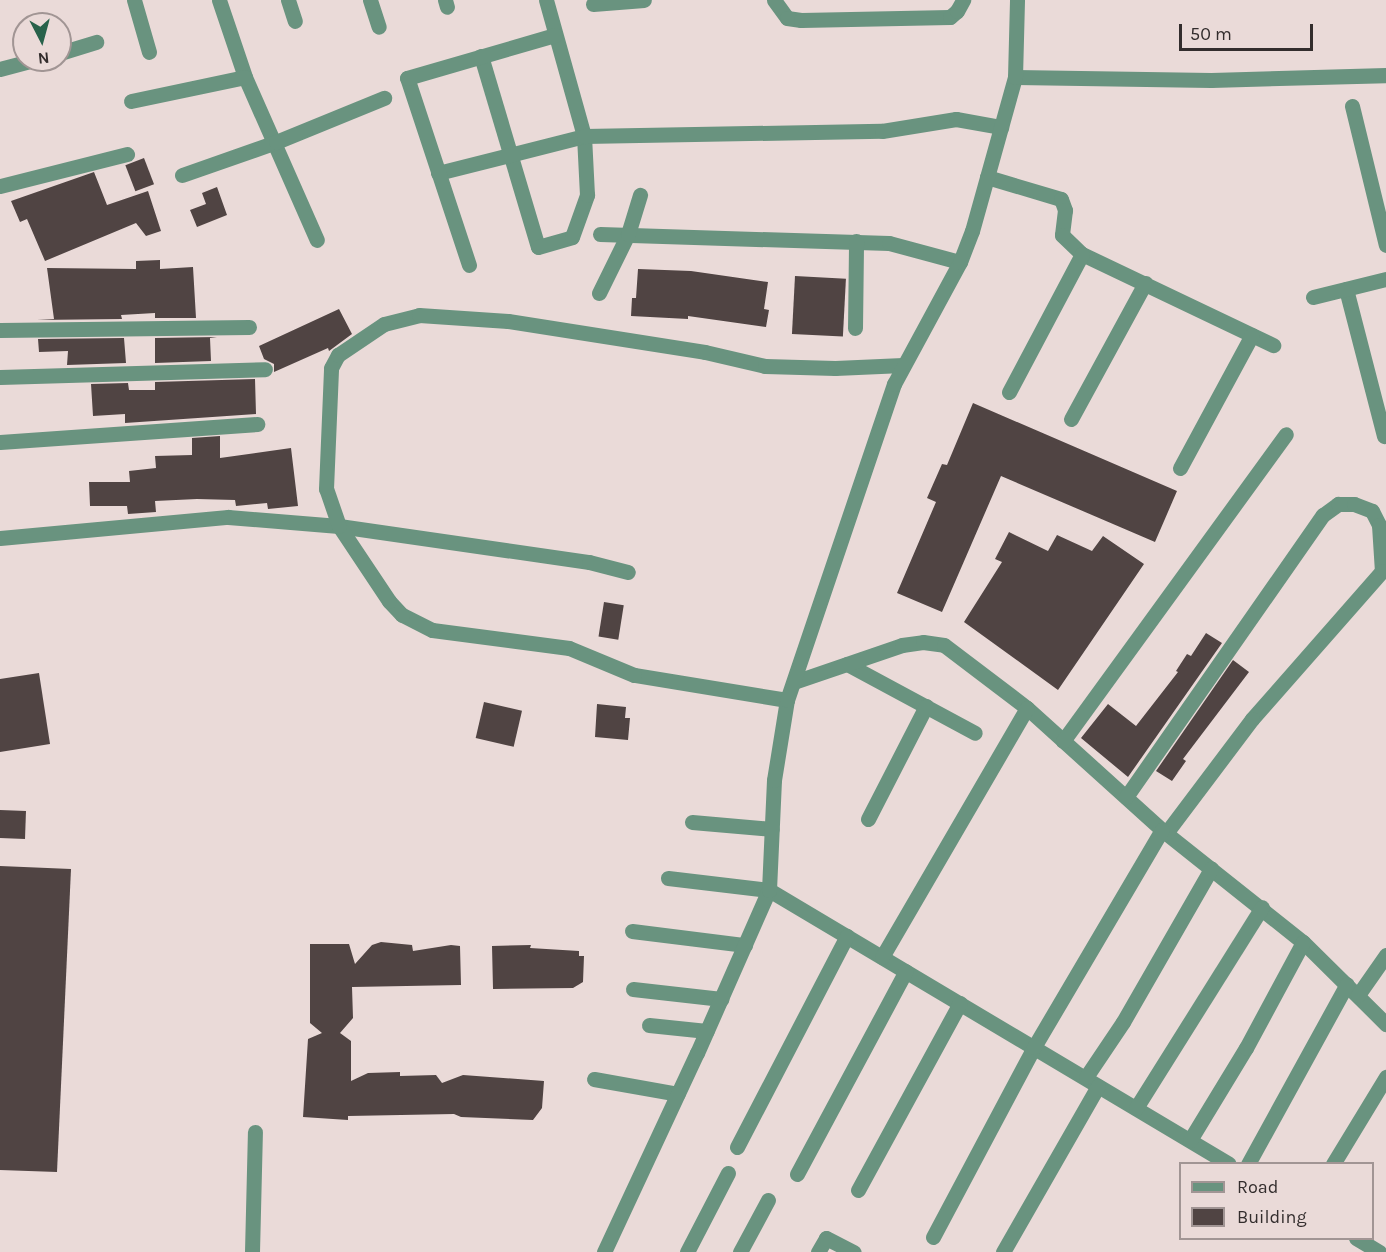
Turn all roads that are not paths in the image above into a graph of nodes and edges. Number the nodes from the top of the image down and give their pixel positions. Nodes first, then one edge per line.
1 (134, 0) edge
2 (219, 0) edge
3 (288, 0) edge
4 (370, 0) edge
5 (546, 0) edge
6 (644, 0) edge
7 (774, 0) edge
8 (963, 0) edge
9 (1017, 0) edge
10 (593, 4) dead end
11 (295, 21) dead end
12 (379, 27) dead end
13 (555, 34) junction
14 (96, 42) dead end
15 (72, 49) edge
16 (149, 52) dead end
17 (481, 56) junction
18 (1386, 75) edge
19 (245, 77) junction
20 (1015, 78) junction
21 (384, 98) dead end
22 (131, 101) dead end
23 (1352, 106) dead end
24 (1001, 127) junction
25 (584, 136) junction
26 (276, 142) junction
27 (127, 154) dead end
28 (511, 156) junction
29 (438, 173) junction
30 (182, 175) dead end
31 (987, 177) junction
32 (0, 186) edge
33 (639, 195) dead end
34 (600, 234) dead end
35 (628, 234) junction
36 (316, 240) dead end
37 (856, 241) junction
38 (1386, 244) edge
39 (1082, 254) junction
40 (960, 262) junction
41 (469, 265) dead end
42 (1386, 279) edge
43 (1145, 284) junction
44 (1346, 289) junction
45 (599, 293) dead end
46 (1313, 297) dead end
47 (249, 327) dead end
48 (855, 328) dead end
49 (0, 330) edge
50 (1252, 335) junction
51 (1273, 345) dead end
52 (903, 365) junction
53 (265, 369) dead end
54 (0, 377) edge
55 (1009, 392) dead end
56 (1071, 419) dead end
57 (257, 424) dead end
58 (1286, 434) dead end
59 (1384, 436) dead end
60 (0, 442) edge
61 (1180, 468) dead end
62 (339, 526) junction
63 (0, 538) edge
64 (628, 572) dead end
65 (848, 664) junction
66 (794, 682) junction
67 (787, 700) junction
68 (926, 706) junction
69 (1028, 708) junction
70 (975, 733) dead end
71 (1063, 741) junction
72 (1126, 797) junction
73 (868, 819) dead end
74 (692, 822) dead end
75 (772, 829) junction
76 (1164, 832) junction
77 (1211, 869) junction
78 (668, 878) dead end
79 (769, 890) junction
80 (1262, 908) junction
81 (632, 931) dead end
82 (846, 936) junction
83 (1303, 942) junction
84 (745, 945) junction
85 (1386, 955) edge
86 (882, 957) junction
87 (906, 971) junction
88 (1347, 984) junction
89 (633, 989) dead end
90 (1358, 995) junction
91 (721, 999) junction
92 (960, 1003) junction
93 (1386, 1024) edge
94 (650, 1025) dead end
95 (707, 1031) junction
96 (1034, 1047) junction
97 (1386, 1077) edge
98 (594, 1079) dead end
99 (1092, 1081) junction
100 (678, 1094) junction
101 (1136, 1108) junction
102 (255, 1132) dead end
103 (1190, 1140) junction
104 (736, 1147) dead end
105 (1226, 1162) edge
106 (1249, 1162) edge
107 (1334, 1162) edge
108 (728, 1173) dead end
109 (797, 1174) dead end
110 (858, 1191) dead end
111 (768, 1200) dead end
112 (933, 1237) dead end
113 (1358, 1240) edge
114 (252, 1252) edge
115 (604, 1252) edge
116 (687, 1252) edge
117 (740, 1252) edge
118 (818, 1252) edge
119 (854, 1252) edge
120 (1003, 1252) edge
121 (1378, 1252) edge

1 - 16 street
2 - 19 street
3 - 11 street
4 - 12 street
5 - 13 street
6 - 10 street
7 - 8 street
9 - 20 street
13 - 17 street
13 - 25 street
14 - 15 street
17 - 28 street
17 - 29 street
18 - 20 street
19 - 22 street
19 - 26 street
20 - 24 street
21 - 26 street
23 - 38 street
24 - 25 street
24 - 31 street
25 - 28 street
25 - 28 street
26 - 30 street
26 - 36 street
27 - 32 street
28 - 29 street
29 - 41 street
31 - 39 street
31 - 40 street
33 - 35 street
34 - 35 street
35 - 37 street
35 - 45 street
37 - 40 street
37 - 48 street
39 - 43 street
39 - 55 street
40 - 52 street
42 - 44 street
43 - 50 street
43 - 56 street
44 - 46 street
44 - 59 street
47 - 49 street
50 - 51 street
50 - 61 street
52 - 62 street
52 - 66 street
53 - 54 street
57 - 60 street
58 - 71 street
62 - 63 street
62 - 64 street
62 - 67 street
65 - 66 street
65 - 68 street
65 - 69 street
66 - 67 street
67 - 75 street
68 - 70 street
68 - 73 street
69 - 71 street
69 - 86 street
71 - 72 street
72 - 76 street
72 - 76 street
74 - 75 street
75 - 79 street
76 - 77 street
76 - 96 street
77 - 80 street
77 - 99 street
78 - 79 street
79 - 82 street
79 - 84 street
80 - 83 street
80 - 101 street
81 - 84 street
82 - 86 street
82 - 104 street
83 - 88 street
83 - 103 street
84 - 91 street
85 - 90 street
86 - 87 street
87 - 92 street
87 - 109 street
88 - 90 street
88 - 106 street
89 - 91 street
90 - 93 street
91 - 95 street
92 - 96 street
92 - 110 street
94 - 95 street
95 - 100 street
96 - 99 street
96 - 112 street
97 - 107 street
98 - 100 street
99 - 101 street
99 - 120 street
100 - 115 street
101 - 103 street
102 - 114 street
103 - 105 street
108 - 116 street
111 - 117 street
113 - 121 street
118 - 119 street

